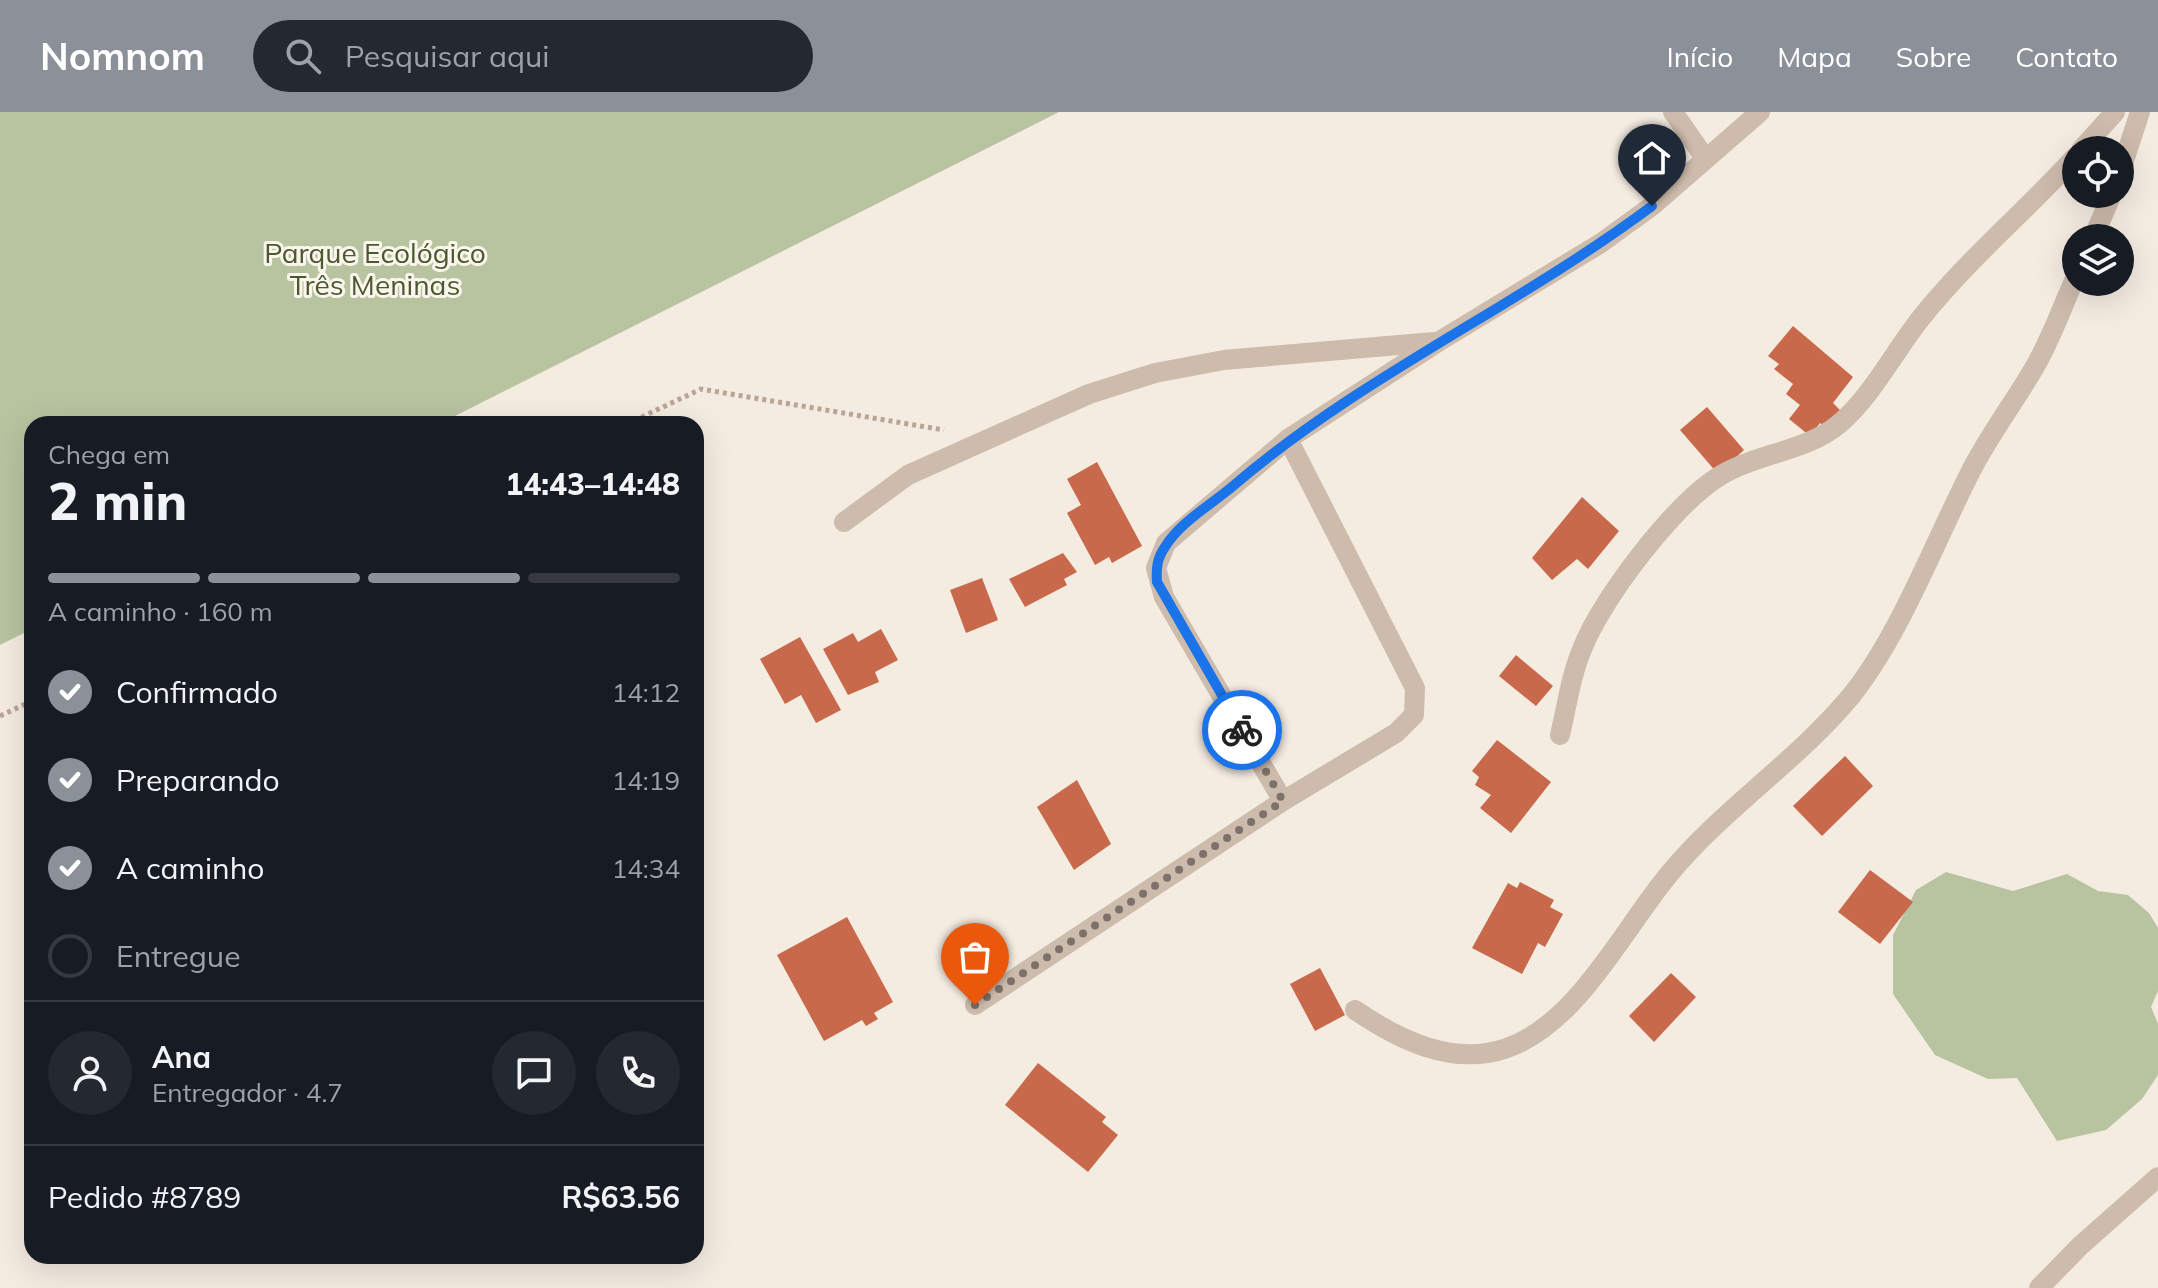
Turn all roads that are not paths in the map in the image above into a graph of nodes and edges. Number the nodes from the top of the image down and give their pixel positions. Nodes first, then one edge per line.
1 (1673, 112) edge
2 (1760, 112) edge
3 (2115, 112) edge
4 (2140, 112) edge
5 (2094, 136) edge
6 (2132, 136) edge
7 (1705, 158) junction
8 (2062, 170) edge
9 (2067, 296) edge
10 (1438, 342) junction
11 (1288, 439) junction
12 (844, 522) dead end
13 (1560, 735) dead end
14 (1283, 801) junction
15 (975, 1005) dead end
16 (1355, 1010) dead end
17 (2158, 1177) edge
18 (2039, 1288) edge

1 - 7 street
2 - 7 street
3 - 5 street
4 - 6 street
7 - 10 street
8 - 13 street
9 - 16 street
10 - 11 street
10 - 12 street
11 - 14 street
11 - 14 street
14 - 15 street
17 - 18 street

